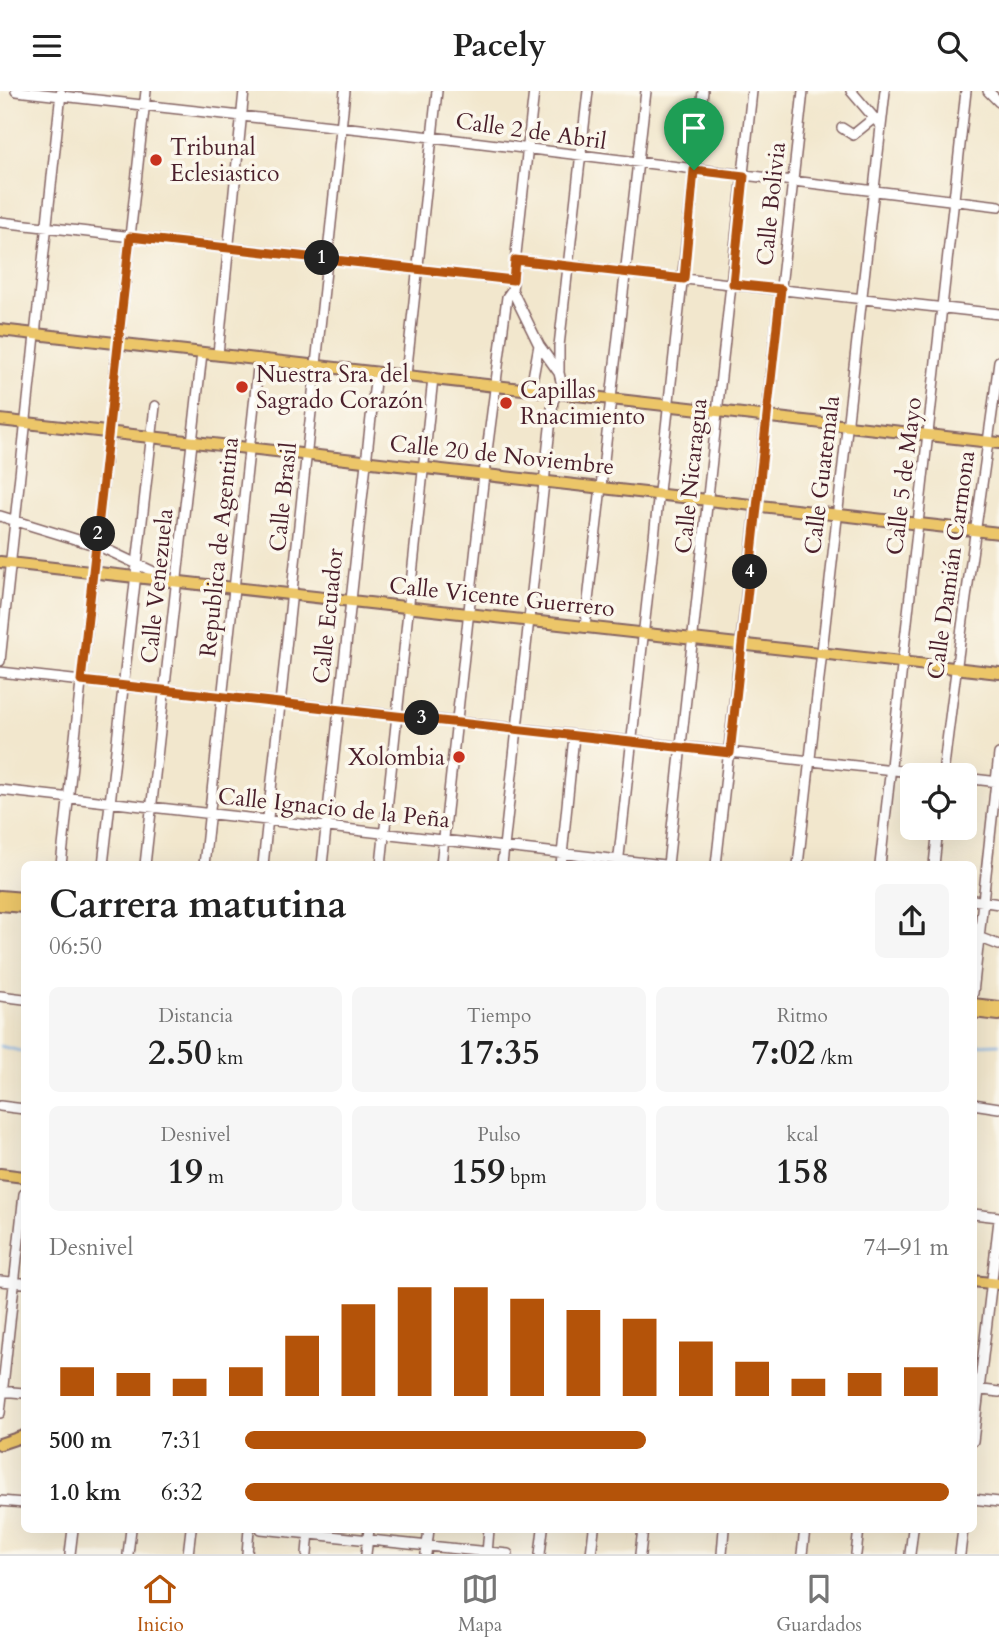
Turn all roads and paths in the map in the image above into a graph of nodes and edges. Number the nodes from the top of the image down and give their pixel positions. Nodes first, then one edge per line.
1 (16, 91) edge
2 (146, 91) edge
3 (244, 91) edge
4 (345, 91) edge
5 (437, 91) edge
6 (534, 91) edge
7 (588, 91) edge
8 (646, 91) edge
9 (703, 91) edge
10 (752, 91) edge
11 (803, 91) edge
12 (851, 91) edge
13 (885, 91) edge
14 (966, 91) edge
15 (988, 91) edge
16 (61, 94) edge
17 (999, 102) edge
18 (144, 105) junction
19 (241, 115) junction
20 (874, 118) junction
21 (881, 126) junction
22 (341, 127) junction
23 (842, 128) dead end
24 (432, 137) junction
25 (527, 151) junction
26 (581, 157) junction
27 (637, 164) junction
28 (694, 170) junction
29 (744, 176) junction
30 (793, 182) junction
31 (874, 191) junction
32 (955, 201) junction
33 (999, 206) edge
34 (0, 222) edge
35 (47, 228) junction
36 (130, 237) junction
37 (226, 247) junction
38 (327, 259) junction
39 (515, 260) junction
40 (569, 266) junction
41 (419, 269) junction
42 (627, 273) junction
43 (684, 279) junction
44 (733, 284) junction
45 (513, 285) junction
46 (781, 289) junction
47 (861, 298) junction
48 (942, 308) junction
49 (999, 314) edge
50 (0, 330) edge
51 (37, 334) junction
52 (119, 344) junction
53 (539, 345) junction
54 (202, 353) junction
55 (218, 354) junction
56 (259, 359) junction
57 (999, 361) edge
58 (315, 366) junction
59 (376, 372) junction
60 (559, 373) junction
61 (406, 375) junction
62 (433, 378) junction
63 (495, 384) junction
64 (531, 388) junction
65 (558, 391) junction
66 (612, 397) junction
67 (670, 404) junction
68 (155, 406) dead end
69 (718, 410) junction
70 (767, 416) junction
71 (0, 421) edge
72 (27, 424) junction
73 (848, 425) junction
74 (110, 433) junction
75 (928, 435) junction
76 (151, 438) junction
77 (192, 442) junction
78 (994, 443) edge
79 (248, 447) junction
80 (306, 454) junction
81 (365, 461) junction
82 (424, 467) junction
83 (484, 474) junction
84 (543, 481) junction
85 (602, 487) junction
86 (659, 494) junction
87 (708, 499) junction
88 (758, 504) junction
89 (837, 513) junction
90 (0, 516) edge
91 (16, 520) junction
92 (918, 523) junction
93 (978, 530) junction
94 (999, 533) edge
95 (96, 545) junction
96 (136, 562) junction
97 (6, 563) edge
98 (93, 573) junction
99 (134, 577) junction
100 (175, 581) junction
101 (233, 587) junction
102 (292, 594) junction
103 (349, 601) junction
104 (407, 607) junction
105 (468, 614) junction
106 (528, 621) junction
107 (584, 627) junction
108 (643, 633) junction
109 (692, 639) junction
110 (742, 644) junction
111 (821, 653) junction
112 (0, 661) edge
113 (902, 662) junction
114 (955, 668) junction
115 (0, 672) edge
116 (999, 673) edge
117 (81, 681) junction
118 (124, 686) junction
119 (165, 691) junction
120 (223, 697) junction
121 (281, 703) junction
122 (339, 709) junction
123 (397, 715) junction
124 (457, 722) junction
125 (517, 729) junction
126 (574, 736) junction
127 (632, 743) junction
128 (681, 748) junction
129 (730, 753) junction
130 (999, 754) edge
131 (810, 761) junction
132 (943, 763) edge
133 (892, 770) junction
134 (900, 771) edge
135 (977, 780) edge
136 (998, 782) edge
137 (0, 790) edge
138 (68, 798) junction
139 (110, 802) junction
140 (152, 807) junction
141 (210, 814) junction
142 (268, 820) junction
143 (326, 827) junction
144 (384, 833) junction
145 (444, 840) junction
146 (937, 840) edge
147 (504, 846) junction
148 (562, 852) junction
149 (61, 861) edge
150 (103, 861) edge
151 (145, 861) edge
152 (204, 861) edge
153 (263, 861) edge
154 (322, 861) edge
155 (381, 861) edge
156 (441, 861) edge
157 (502, 861) edge
158 (561, 861) edge
159 (612, 861) edge
160 (618, 861) edge
161 (667, 861) edge
162 (716, 861) edge
163 (798, 861) edge
164 (881, 861) edge
165 (934, 861) edge
166 (0, 896) edge
167 (21, 898) edge
168 (978, 901) edge
169 (999, 904) edge
170 (0, 905) edge
171 (21, 907) edge
172 (977, 918) edge
173 (977, 936) edge
174 (999, 945) edge
175 (0, 996) edge
176 (21, 999) edge
177 (977, 1004) edge
178 (999, 1007) edge
179 (977, 1012) edge
180 (999, 1015) edge
181 (977, 1105) edge
182 (0, 1106) edge
183 (999, 1108) edge
184 (21, 1109) edge
185 (0, 1174) edge
186 (21, 1177) edge
187 (977, 1215) edge
188 (999, 1218) edge
189 (21, 1261) edge
190 (0, 1281) edge
191 (977, 1282) edge
192 (20, 1283) edge
193 (995, 1284) edge
194 (977, 1383) edge
195 (977, 1389) edge
196 (2, 1391) edge
197 (999, 1392) edge
198 (21, 1393) edge
199 (0, 1413) edge
200 (21, 1437) edge
201 (0, 1444) edge
202 (977, 1499) edge
203 (0, 1501) edge
204 (999, 1502) edge
205 (21, 1503) edge
206 (73, 1533) edge
207 (131, 1533) edge
208 (191, 1533) edge
209 (249, 1533) edge
210 (309, 1533) edge
211 (316, 1533) edge
212 (369, 1533) edge
213 (489, 1533) edge
214 (543, 1533) edge
215 (594, 1533) edge
216 (643, 1533) edge
217 (724, 1533) edge
218 (805, 1533) edge
219 (859, 1533) edge
220 (913, 1533) edge
221 (963, 1533) edge
222 (368, 1540) junction
223 (427, 1550) edge
224 (487, 1553) edge
225 (70, 1554) edge
226 (128, 1554) edge
227 (188, 1554) edge
228 (247, 1554) edge
229 (307, 1554) edge
230 (366, 1554) edge
231 (508, 1554) edge
232 (540, 1554) edge
233 (591, 1554) edge
234 (640, 1554) edge
235 (722, 1554) edge
236 (802, 1554) edge
237 (856, 1554) edge
238 (910, 1554) edge
239 (960, 1554) edge

1 - 16 street, Calle 2 de Abril
2 - 18 street
3 - 19 street
4 - 22 street, Calle Brasil
5 - 24 street
6 - 25 street
7 - 26 street
8 - 27 street
9 - 28 street
10 - 29 street, Calle Nicaragua
11 - 30 street, Calle Bolivia
12 - 20 street
13 - 21 street, Calle Guatemala
14 - 32 street, Calle 5 de Mayo
15 - 17 street
16 - 18 street, Calle 2 de Abril
16 - 35 street
18 - 19 street, Calle 2 de Abril
18 - 36 street
19 - 22 street, Calle 2 de Abril
19 - 37 street
20 - 21 street
20 - 23 street
21 - 31 street, Calle Guatemala
22 - 24 street, Calle 2 de Abril
22 - 38 street, Calle Brasil
24 - 25 street, Calle 2 de Abril
24 - 41 street
25 - 26 street, Calle 2 de Abril
25 - 39 street
26 - 27 street, Calle 2 de Abril
26 - 40 street
27 - 28 street, Calle 2 de Abril
27 - 42 street
28 - 29 street, Calle 2 de Abril
28 - 43 street
29 - 30 street, Calle 2 de Abril
29 - 44 street, Calle Nicaragua
30 - 31 street, Calle 2 de Abril
30 - 46 street, Calle Bolivia
31 - 32 street, Calle 2 de Abril
31 - 47 street, Calle Guatemala
32 - 33 street, Calle 2 de Abril
32 - 48 street, Calle 5 de Mayo
34 - 35 street
35 - 36 street
35 - 51 street
36 - 37 street
36 - 52 street
37 - 38 street
37 - 55 street
38 - 41 street
38 - 58 street, Calle Brasil
39 - 40 street
39 - 45 street
40 - 42 street
40 - 60 street
41 - 45 street
41 - 61 street
42 - 43 street
42 - 66 street
43 - 44 street
43 - 67 street
44 - 46 street
44 - 69 street, Calle Nicaragua
45 - 53 street
45 - 63 street
46 - 47 street
46 - 70 street, Calle Bolivia
47 - 48 street
47 - 73 street, Calle Guatemala
48 - 49 street
48 - 75 street, Calle 5 de Mayo
50 - 51 main road
51 - 52 main road
51 - 72 street
52 - 54 main road
52 - 74 street
53 - 60 street
53 - 64 street
54 - 55 main road
54 - 77 street, Calle Venezuela
55 - 56 main road
56 - 58 main road
56 - 79 street, Republica de Agentina
57 - 78 street, Calle Damián Carmona
58 - 59 main road
58 - 80 street, Calle Brasil
59 - 61 main road
59 - 81 street, Calle Ecuador
60 - 65 street
61 - 62 main road
62 - 63 main road
62 - 82 street
63 - 64 main road
63 - 83 street
64 - 65 main road
65 - 66 main road
65 - 84 street
66 - 67 main road
66 - 85 street
67 - 69 main road
67 - 86 street
68 - 76 street
69 - 70 main road
69 - 87 street, Calle Nicaragua
70 - 73 main road
70 - 88 street, Calle Bolivia
71 - 72 main road, Calle 20 de Noviembre
72 - 74 main road, Calle 20 de Noviembre
72 - 91 street
73 - 75 main road
73 - 89 street, Calle Guatemala
74 - 76 main road, Calle 20 de Noviembre
74 - 95 street
75 - 78 main road
75 - 92 street, Calle 5 de Mayo
76 - 77 main road, Calle 20 de Noviembre
76 - 96 street
77 - 79 main road, Calle 20 de Noviembre
77 - 100 street, Calle Venezuela
78 - 93 street, Calle Damián Carmona
79 - 80 main road, Calle 20 de Noviembre
79 - 101 street, Republica de Agentina
80 - 81 main road, Calle 20 de Noviembre
80 - 102 street, Calle Brasil
81 - 82 main road, Calle 20 de Noviembre
81 - 103 street, Calle Ecuador
82 - 83 main road, Calle 20 de Noviembre
82 - 104 street
83 - 84 main road, Calle 20 de Noviembre
83 - 105 street
84 - 85 main road, Calle 20 de Noviembre
84 - 106 street
85 - 86 main road, Calle 20 de Noviembre
85 - 107 street
86 - 87 main road, Calle 20 de Noviembre
86 - 108 street
87 - 88 main road, Calle 20 de Noviembre
87 - 109 street, Calle Nicaragua
88 - 89 main road, Calle 20 de Noviembre
88 - 110 street, Calle Bolivia
89 - 92 main road, Calle 20 de Noviembre
89 - 111 street, Calle Guatemala
90 - 91 street
91 - 95 street
91 - 97 street
92 - 93 main road, Calle 20 de Noviembre
92 - 113 street, Calle 5 de Mayo
93 - 94 main road, Calle 20 de Noviembre
93 - 114 street, Calle Damián Carmona
95 - 96 street
95 - 98 street
96 - 99 street
96 - 100 street
97 - 98 main road, Calle Vicente Guerrero
97 - 112 street
98 - 99 main road, Calle Vicente Guerrero
98 - 117 street
99 - 100 main road, Calle Vicente Guerrero
99 - 118 street
100 - 101 main road, Calle Vicente Guerrero
100 - 119 street, Calle Venezuela
101 - 102 main road, Calle Vicente Guerrero
101 - 120 street, Republica de Agentina
102 - 103 main road, Calle Vicente Guerrero
102 - 121 street, Calle Brasil
103 - 104 main road, Calle Vicente Guerrero
103 - 122 street, Calle Ecuador
104 - 105 main road, Calle Vicente Guerrero
104 - 123 street
105 - 106 main road, Calle Vicente Guerrero
105 - 124 street
106 - 107 main road, Calle Vicente Guerrero
106 - 125 street
107 - 108 main road, Calle Vicente Guerrero
108 - 109 main road, Calle Vicente Guerrero
108 - 127 street
109 - 110 main road, Calle Vicente Guerrero
109 - 128 street, Calle Nicaragua
110 - 111 main road, Calle Vicente Guerrero
110 - 129 street, Calle Bolivia
111 - 113 main road, Calle Vicente Guerrero
111 - 131 street, Calle Guatemala
113 - 114 main road, Calle Vicente Guerrero
113 - 133 street, Calle 5 de Mayo
114 - 116 main road, Calle Vicente Guerrero
114 - 132 street, Calle Damián Carmona
115 - 117 street
117 - 118 street
117 - 138 street
118 - 119 street
118 - 139 street
119 - 120 street
119 - 140 street, Calle Venezuela
120 - 121 street
120 - 141 street, Republica de Agentina
121 - 122 street
121 - 142 street, Calle Brasil
122 - 123 street
122 - 143 street, Calle Ecuador
123 - 124 street
123 - 144 street
124 - 125 street
124 - 145 street
125 - 126 street
125 - 147 street
126 - 127 street
126 - 148 street
127 - 128 street
127 - 160 street
128 - 129 street
128 - 161 street, Calle Nicaragua
129 - 131 street
129 - 162 street, Calle Bolivia
130 - 136 street
131 - 133 street
131 - 163 street, Calle Guatemala
133 - 134 street
133 - 164 street, Calle 5 de Mayo
135 - 136 street
136 - 168 street
137 - 138 street, Calle Ignacio de la Peña
138 - 139 street, Calle Ignacio de la Peña
138 - 149 street
139 - 140 street, Calle Ignacio de la Peña
139 - 150 street
140 - 141 street, Calle Ignacio de la Peña
140 - 151 street, Calle Venezuela
141 - 142 street, Calle Ignacio de la Peña
141 - 152 street, Republica de Agentina
142 - 143 street, Calle Ignacio de la Peña
142 - 153 street, Calle Brasil
143 - 144 street, Calle Ignacio de la Peña
143 - 154 street, Calle Ecuador
144 - 145 street, Calle Ignacio de la Peña
144 - 155 street
145 - 147 street, Calle Ignacio de la Peña
145 - 156 street
146 - 165 street
147 - 148 street, Calle Ignacio de la Peña
147 - 157 street
148 - 158 street
148 - 159 street, Calle Ignacio de la Peña
166 - 167 main road
168 - 169 street
168 - 172 street
170 - 171 main road
173 - 174 street
175 - 176 street
177 - 178 main road
179 - 180 main road
181 - 183 street
182 - 184 street
185 - 186 main road
187 - 188 street
188 - 193 street
189 - 192 street
190 - 192 street
191 - 193 main road
192 - 196 street
193 - 194 street
195 - 197 street
196 - 198 street
196 - 199 street
200 - 201 main road
202 - 204 street
203 - 205 street
206 - 225 street
207 - 226 street
208 - 227 street
209 - 228 street
210 - 229 street
211 - 222 street
212 - 222 street
213 - 224 street
214 - 232 street
215 - 233 street
216 - 234 street
217 - 235 street
218 - 236 street
219 - 237 street
220 - 238 street
221 - 239 street
222 - 223 street
222 - 230 street
223 - 224 street
224 - 231 street

